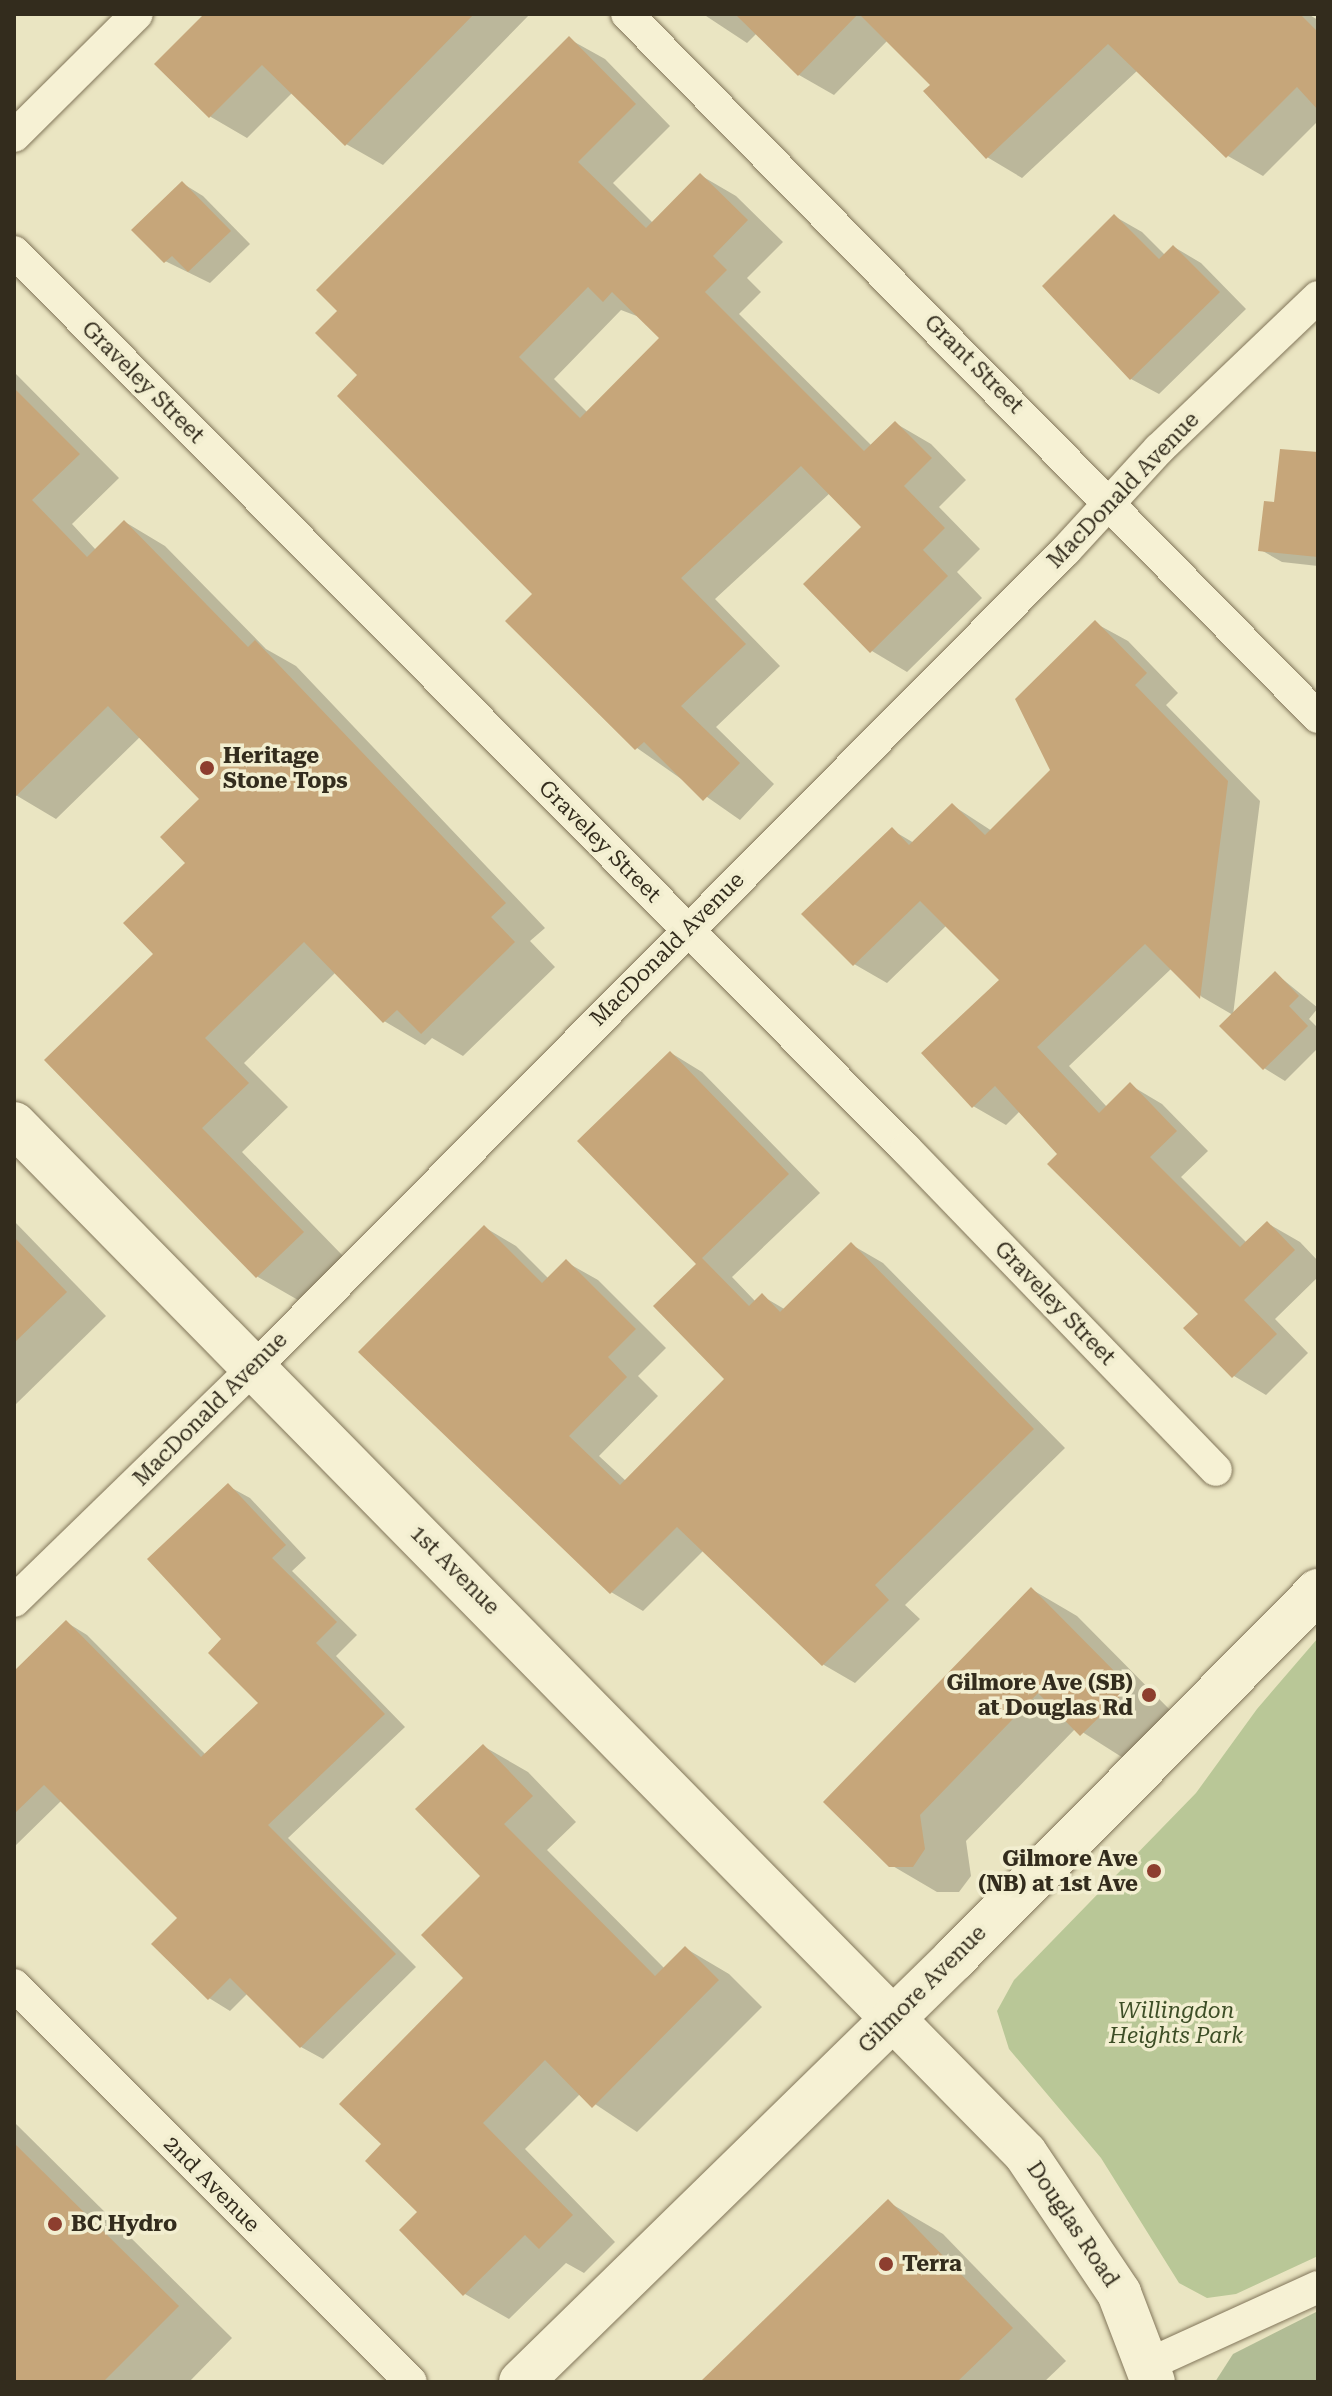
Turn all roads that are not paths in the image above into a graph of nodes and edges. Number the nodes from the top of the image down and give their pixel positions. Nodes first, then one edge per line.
1 (137, 14) edge
2 (627, 14) edge
3 (14, 136) edge
4 (14, 252) edge
5 (1318, 297) edge
6 (1111, 503) junction
7 (1318, 717) edge
8 (687, 928) junction
9 (14, 1124) edge
10 (255, 1367) junction
11 (1216, 1470) dead end
12 (1318, 1591) edge
13 (14, 1601) edge
14 (14, 1985) edge
15 (896, 2016) junction
16 (1318, 2287) edge
17 (1150, 2374) edge
18 (411, 2382) edge
19 (521, 2382) edge

1 - 3 street
2 - 6 street, Grant Street
4 - 8 street, Graveley Street
5 - 6 street, MacDonald Avenue
6 - 7 street, Grant Street
6 - 8 street, MacDonald Avenue
8 - 10 street, MacDonald Avenue
8 - 11 street, Graveley Street
9 - 10 street, 1st Avenue
10 - 13 street, MacDonald Avenue
10 - 15 street, 1st Avenue
12 - 15 street, Gilmore Avenue
14 - 18 street, 2nd Avenue
15 - 17 street, Douglas Road
15 - 19 street, Gilmore Avenue
16 - 17 street

